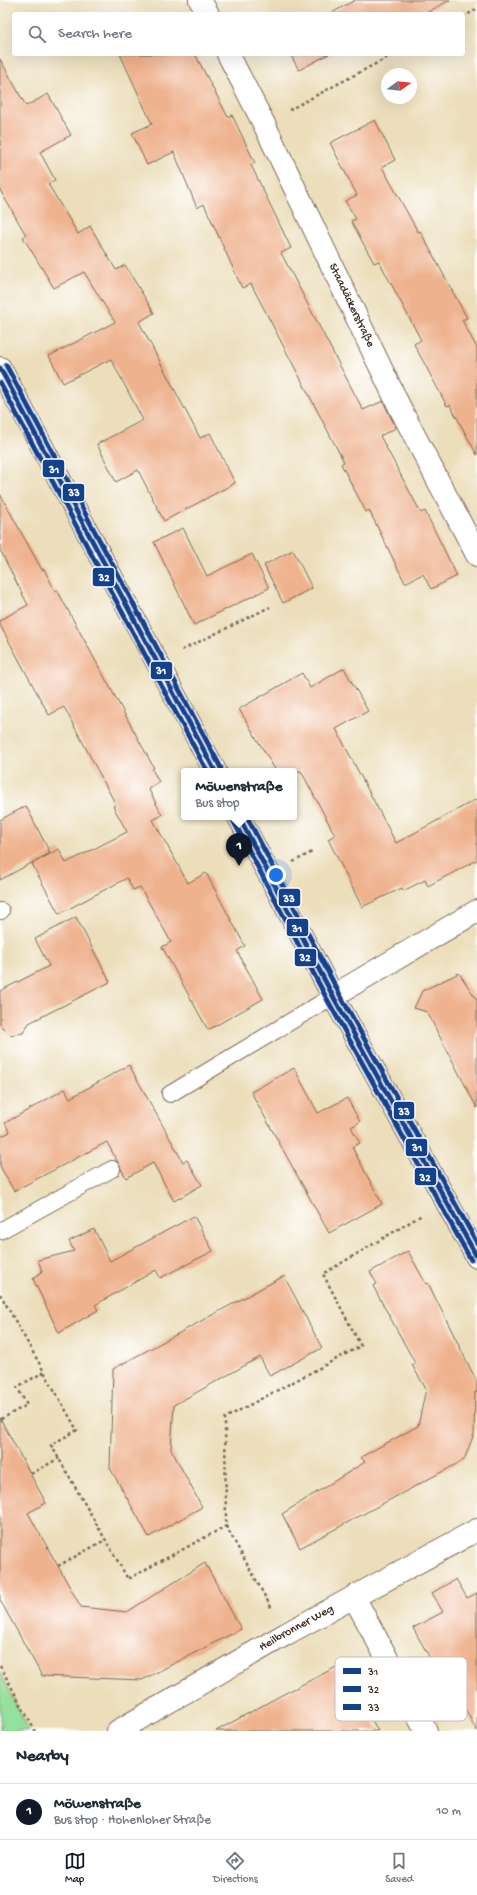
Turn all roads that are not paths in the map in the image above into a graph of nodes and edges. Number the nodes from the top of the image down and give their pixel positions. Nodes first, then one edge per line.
1 (200, 0) edge
2 (207, 12) edge
3 (229, 56) edge
4 (0, 368) edge
5 (477, 555) edge
6 (213, 768) edge
7 (241, 820) edge
8 (477, 911) edge
9 (333, 996) junction
10 (170, 1094) dead end
11 (112, 1170) dead end
12 (0, 1231) edge
13 (477, 1257) edge
14 (477, 1530) edge
15 (354, 1597) junction
16 (386, 1657) edge
17 (421, 1721) edge
18 (122, 1730) edge
19 (426, 1731) edge

1 - 2 street
3 - 5 street, Staadäckerstraße
4 - 6 street
7 - 9 street
8 - 9 street
9 - 10 lane
9 - 13 street
11 - 12 lane
14 - 15 street, Heilbronner Weg
15 - 16 street
15 - 18 street, Heilbronner Weg
17 - 19 street

